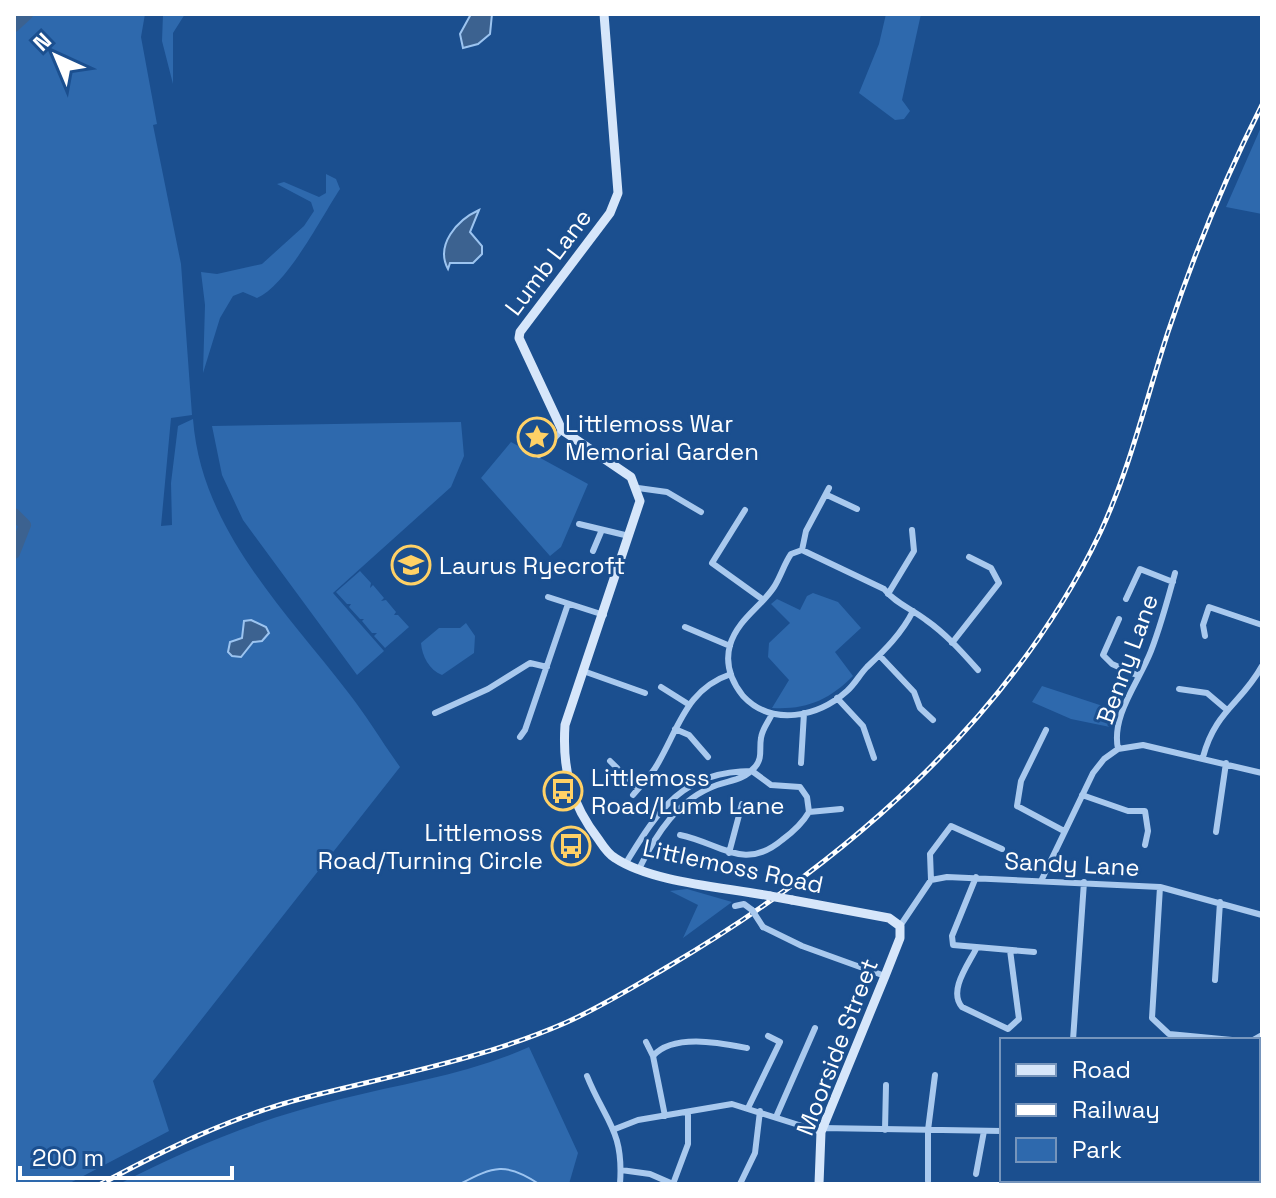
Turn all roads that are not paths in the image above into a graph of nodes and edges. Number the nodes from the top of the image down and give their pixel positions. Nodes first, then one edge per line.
1 (604, 14) edge
2 (562, 430) junction
3 (539, 455) dead end
4 (638, 488) junction
5 (857, 509) dead end
6 (745, 510) dead end
7 (701, 512) dead end
8 (579, 524) dead end
9 (912, 530) dead end
10 (601, 532) junction
11 (629, 536) junction
12 (802, 550) junction
13 (593, 551) dead end
14 (969, 557) dead end
15 (704, 559) dead end
16 (1135, 562) dead end
17 (712, 563) junction
18 (1140, 569) junction
19 (1175, 573) dead end
20 (1173, 582) junction
21 (886, 591) junction
22 (548, 597) dead end
23 (762, 599) junction
24 (1126, 599) dead end
25 (568, 604) junction
26 (913, 611) junction
27 (604, 615) junction
28 (1119, 619) dead end
29 (1262, 625) edge
30 (685, 627) dead end
31 (1205, 636) dead end
32 (952, 643) junction
33 (730, 646) junction
34 (880, 656) junction
35 (1262, 666) edge
36 (547, 667) junction
37 (978, 670) dead end
38 (586, 672) junction
39 (731, 674) junction
40 (1139, 676) junction
41 (661, 687) dead end
42 (1179, 689) dead end
43 (645, 693) dead end
44 (837, 698) junction
45 (688, 704) junction
46 (1227, 710) junction
47 (435, 713) dead end
48 (804, 713) junction
49 (771, 716) junction
50 (933, 720) dead end
51 (675, 729) junction
52 (1046, 730) dead end
53 (520, 737) dead end
54 (1118, 749) junction
55 (708, 757) dead end
56 (1203, 757) junction
57 (874, 758) dead end
58 (610, 761) dead end
59 (801, 763) dead end
60 (1226, 763) junction
61 (752, 771) junction
62 (1262, 773) edge
63 (1082, 795) junction
64 (742, 804) dead end
65 (1156, 808) dead end
66 (841, 809) dead end
67 (1145, 811) junction
68 (809, 812) junction
69 (1064, 831) junction
70 (1216, 832) dead end
71 (680, 835) dead end
72 (1145, 845) dead end
73 (1002, 849) dead end
74 (729, 853) junction
75 (626, 863) junction
76 (639, 869) junction
77 (976, 877) junction
78 (1042, 879) junction
79 (931, 880) junction
80 (1084, 882) junction
81 (1160, 887) junction
82 (1220, 902) junction
83 (735, 906) dead end
84 (1262, 915) edge
85 (900, 926) junction
86 (976, 949) junction
87 (1010, 950) junction
88 (1034, 952) dead end
89 (885, 976) junction
90 (1215, 980) dead end
91 (815, 1028) dead end
92 (768, 1036) dead end
93 (1073, 1038) edge
94 (1211, 1038) edge
95 (646, 1042) dead end
96 (780, 1042) junction
97 (791, 1046) dead end
98 (747, 1048) dead end
99 (653, 1056) junction
100 (935, 1075) dead end
101 (587, 1076) dead end
102 (886, 1085) dead end
103 (749, 1106) junction
104 (760, 1111) junction
105 (688, 1114) junction
106 (665, 1116) junction
107 (776, 1117) junction
108 (615, 1129) junction
109 (822, 1130) junction
110 (885, 1130) junction
111 (928, 1130) junction
112 (984, 1131) junction
113 (1000, 1131) edge
114 (621, 1170) junction
115 (976, 1174) dead end
116 (928, 1181) dead end
117 (620, 1184) edge
118 (740, 1184) edge
119 (819, 1184) edge

1 - 2 street, Lumb Lane
2 - 3 street
2 - 4 street
4 - 7 street
4 - 11 street
5 - 12 street
6 - 17 street
8 - 10 street
9 - 21 street
10 - 11 street
10 - 13 street
11 - 27 street
12 - 21 street
12 - 23 street
14 - 32 street
15 - 17 street
16 - 18 street
17 - 23 street
18 - 20 street
18 - 24 street
19 - 20 street, Benny Lane
20 - 40 street, Benny Lane
21 - 26 street
22 - 25 street
23 - 33 street
25 - 27 street
25 - 36 street
26 - 32 street
26 - 34 street
27 - 38 street
28 - 40 street
29 - 31 street
30 - 33 street
32 - 37 street
33 - 39 street
34 - 44 street
34 - 50 street
35 - 46 street
36 - 47 street
36 - 53 street
38 - 43 street
38 - 75 street, Littlemoss Road
39 - 45 street
39 - 49 street
40 - 54 street, Benny Lane
41 - 45 street
42 - 46 street
44 - 48 street
44 - 57 street
45 - 51 street
46 - 56 street
48 - 49 street
48 - 59 street
49 - 61 street
51 - 55 street
51 - 58 street
52 - 69 street
54 - 56 street
54 - 63 street, Benny Lane
56 - 60 street
60 - 62 street
60 - 70 street
61 - 68 street
61 - 75 street
61 - 76 street
63 - 67 street
63 - 69 street, Benny Lane
64 - 74 street
65 - 67 street
66 - 68 street
67 - 72 street
68 - 74 street
69 - 78 street, Benny Lane
71 - 74 street
73 - 79 street
75 - 76 street, Littlemoss Road
76 - 85 street, Littlemoss Road, bridge
77 - 78 street, Sandy Lane
77 - 79 street, Sandy Lane
77 - 86 street
78 - 80 street, Sandy Lane
79 - 85 street
80 - 81 street, Sandy Lane
80 - 93 street
81 - 82 street, Sandy Lane
81 - 94 street
82 - 84 street, Sandy Lane
82 - 90 street
83 - 89 street, bridge
85 - 89 street, Moorside Street
86 - 87 street
86 - 87 street
87 - 88 street
89 - 109 street, Moorside Street
91 - 107 street
92 - 96 street
95 - 99 street
96 - 97 street
96 - 103 street
98 - 99 street
99 - 106 street
100 - 111 street
101 - 108 street
102 - 110 street
103 - 104 street
103 - 105 street
104 - 107 street
104 - 118 street
105 - 106 street
105 - 114 street
106 - 108 street
107 - 109 street
108 - 114 street
109 - 110 street
109 - 119 street, Moorside Street
110 - 111 street
111 - 112 street
111 - 116 street
112 - 113 street
112 - 115 street
114 - 117 street

